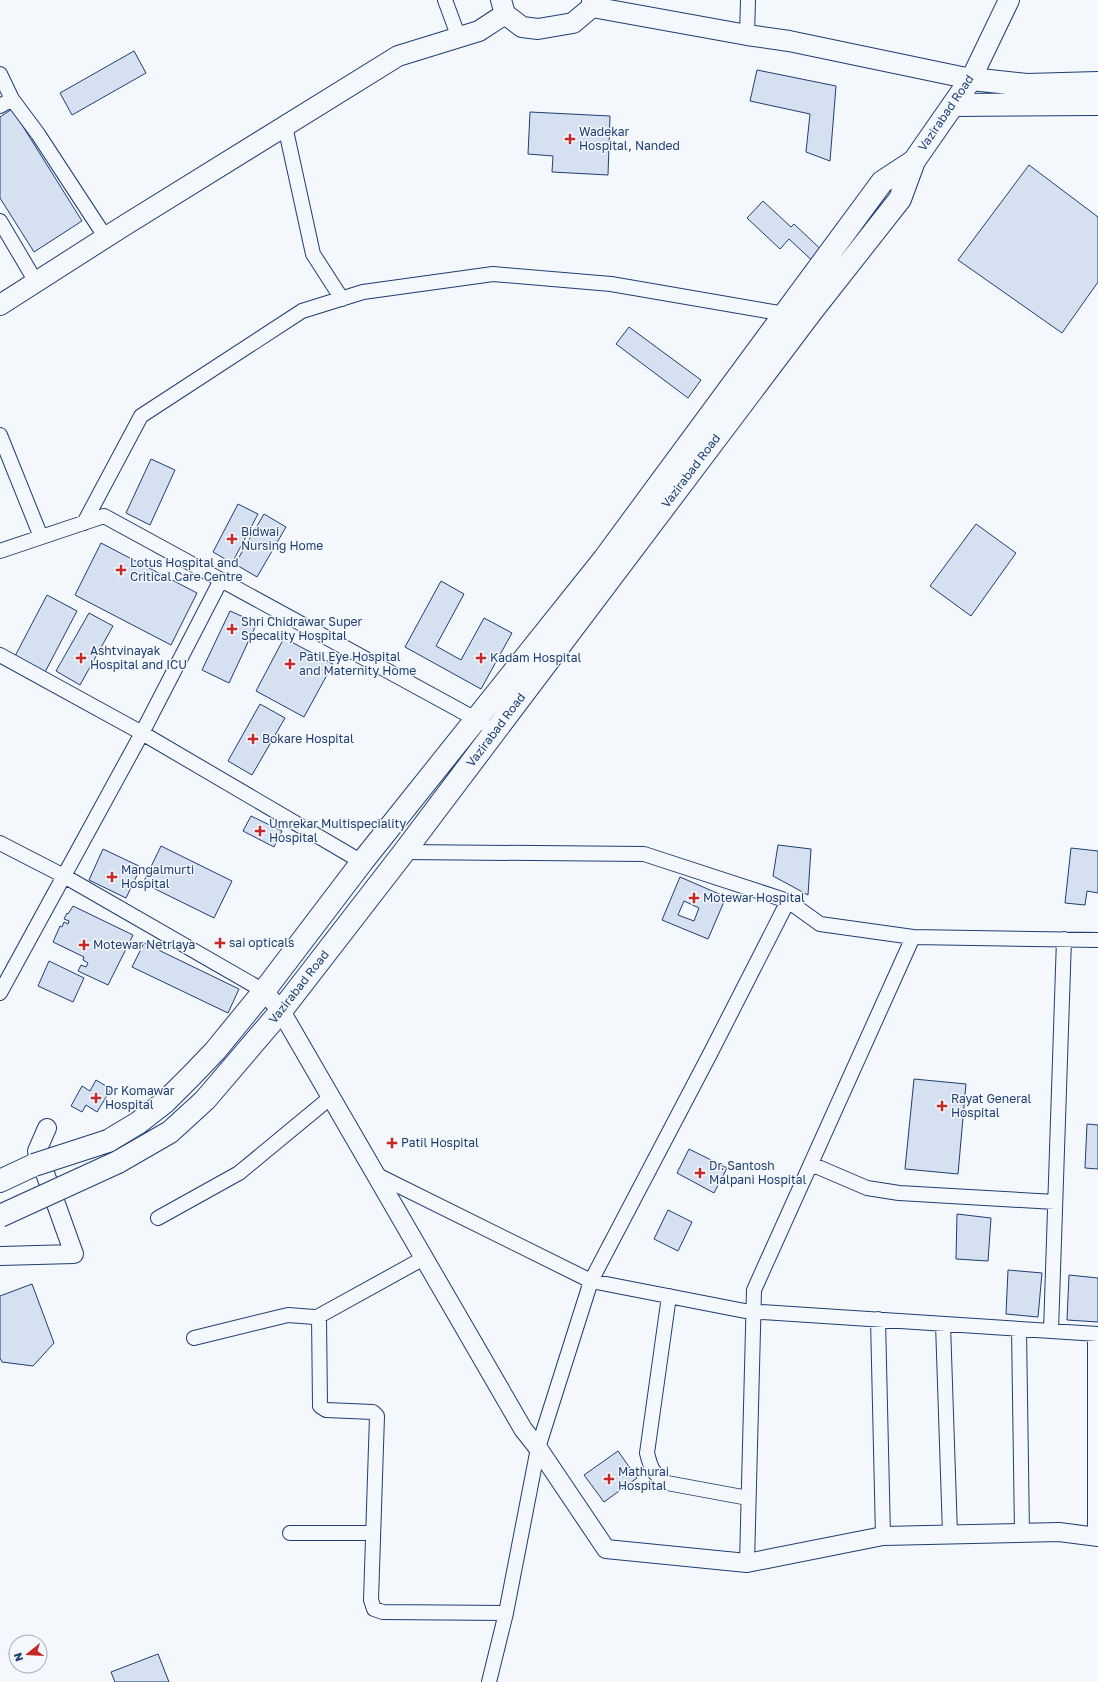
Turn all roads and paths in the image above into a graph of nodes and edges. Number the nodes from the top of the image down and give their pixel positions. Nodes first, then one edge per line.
1 (445, 0) edge
2 (748, 0) edge
3 (1009, 0) edge
4 (592, 3) edge
5 (502, 7) edge
6 (747, 35) junction
7 (459, 38) junction
8 (0, 74) edge
9 (971, 79) junction
10 (1098, 82) edge
11 (6, 102) edge
12 (1098, 104) edge
13 (953, 105) junction
14 (285, 126) junction
15 (914, 161) junction
16 (0, 221) edge
17 (106, 238) junction
18 (36, 282) junction
19 (342, 299) junction
20 (0, 305) edge
21 (785, 314) junction
22 (0, 435) edge
23 (84, 523) junction
24 (41, 537) junction
25 (0, 551) edge
26 (221, 580) junction
27 (0, 655) edge
28 (477, 719) junction
29 (495, 731) junction
30 (142, 733) junction
31 (0, 843) edge
32 (404, 852) junction
33 (362, 862) junction
34 (64, 876) junction
35 (788, 900) junction
36 (316, 921) junction
37 (913, 936) junction
38 (338, 938) junction
39 (1064, 939) junction
40 (1098, 940) edge
41 (264, 991) junction
42 (0, 993) edge
43 (281, 1011) junction
44 (331, 1098) junction
45 (47, 1128) dead end
46 (810, 1164) junction
47 (375, 1174) junction
48 (0, 1181) edge
49 (1055, 1202) junction
50 (0, 1216) edge
51 (158, 1218) dead end
52 (0, 1256) edge
53 (424, 1258) junction
54 (591, 1281) junction
55 (669, 1296) junction
56 (754, 1311) junction
57 (319, 1316) junction
58 (878, 1319) junction
59 (943, 1324) junction
60 (1019, 1329) junction
61 (1051, 1331) junction
62 (1097, 1334) edge
63 (194, 1338) dead end
64 (538, 1448) junction
65 (748, 1498) junction
66 (1022, 1532) junction
67 (290, 1533) dead end
68 (373, 1533) junction
69 (950, 1534) junction
70 (883, 1536) junction
71 (1096, 1537) edge
72 (747, 1563) junction
73 (506, 1613) junction
74 (489, 1682) edge

1 - 7 street
2 - 6 street
3 - 9 main road, Vazirabad Road
4 - 5 main road
4 - 6 main road
5 - 7 main road
6 - 9 main road
7 - 14 main road
8 - 11 street
9 - 10 main road
9 - 13 main road, Vazirabad Road
11 - 17 street
12 - 13 main road
13 - 15 main road, Vazirabad Road
14 - 17 main road
14 - 19 street
15 - 21 main road, Vazirabad Road
15 - 29 main road, Vazirabad Road
16 - 18 street
17 - 18 main road
18 - 20 main road
19 - 21 street
19 - 23 street
21 - 28 main road, Vazirabad Road
22 - 24 street
23 - 24 street
23 - 26 street
24 - 25 street
26 - 28 street
26 - 30 street
27 - 30 street
28 - 29 street
28 - 33 main road, Vazirabad Road
29 - 32 main road, Vazirabad Road
30 - 33 street
30 - 34 street
31 - 34 street
32 - 35 street
32 - 38 main road, Vazirabad Road
33 - 36 main road, Vazirabad Road
34 - 41 street
34 - 42 street
35 - 37 street
35 - 54 street
36 - 38 main road
36 - 41 main road, Vazirabad Road
37 - 39 street
37 - 46 street
38 - 43 main road, Vazirabad Road
39 - 40 street
39 - 49 street
41 - 43 street
41 - 48 main road, Vazirabad Road, bridge
43 - 44 street
43 - 50 main road, Vazirabad Road, bridge
44 - 47 street
44 - 51 street
45 - 52 street
46 - 49 street
46 - 56 street
47 - 53 street
47 - 54 street
49 - 61 street
53 - 57 street
53 - 64 street
54 - 55 street
54 - 64 street
55 - 56 street
55 - 65 street
56 - 58 street
56 - 65 street
57 - 63 street
57 - 68 street
58 - 59 street
58 - 70 street
59 - 60 street
59 - 69 street
60 - 61 street
60 - 66 street
61 - 62 street
62 - 71 street
64 - 72 street
64 - 73 street
65 - 72 street
66 - 69 street
66 - 71 street
67 - 68 street
68 - 73 street
69 - 70 street
70 - 72 street
73 - 74 street

